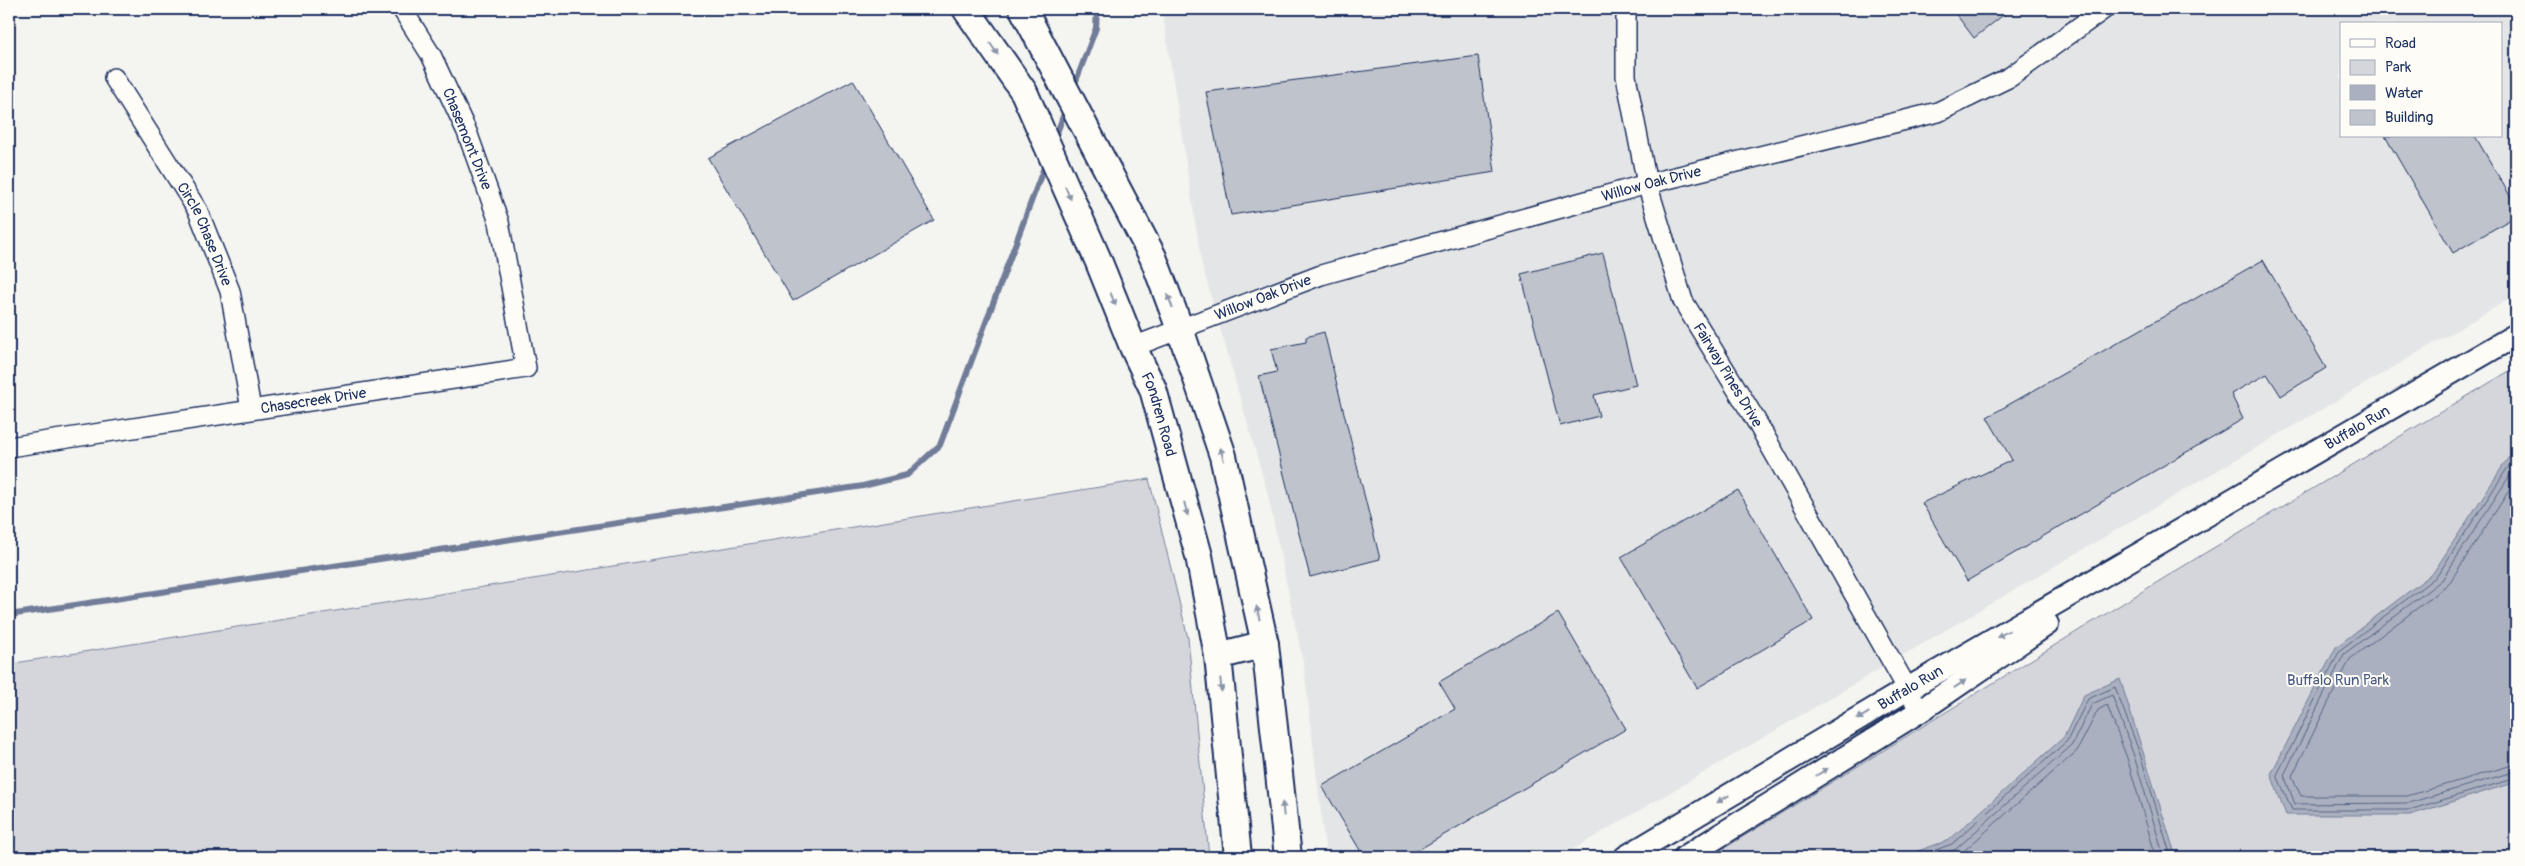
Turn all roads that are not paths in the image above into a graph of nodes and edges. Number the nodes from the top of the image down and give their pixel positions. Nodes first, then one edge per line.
1 (402, 9) edge
2 (1023, 9) edge
3 (1626, 9) edge
4 (2104, 9) edge
5 (971, 10) edge
6 (114, 78) dead end
7 (1646, 184) junction
8 (509, 277) joint
9 (1180, 329) junction
10 (2516, 335) edge
11 (1133, 347) junction
12 (251, 409) junction
13 (9, 447) edge
14 (2196, 521) junction
15 (1265, 644) junction
16 (1218, 656) junction
17 (1906, 690) junction
18 (1920, 711) junction
19 (1238, 857) edge
20 (1288, 857) edge
21 (1626, 857) edge
22 (1685, 857) edge

1 - 8 street, Chasemont Drive
9 -> 2 main road
3 - 7 street, Fairway Pines Drive
4 - 7 street, Willow Oak Drive
5 -> 11 main road, Fondren Road
6 - 12 street, Circle Chase Drive
7 - 9 street, Willow Oak Drive
7 - 17 street, Fairway Pines Drive
8 - 12 street, Chasecreek Drive
9 - 11 street, Willow Oak Drive
15 -> 9 main road
10 - 14 street, Buffalo Run
11 -> 16 main road, Fondren Road
12 - 13 street, Chasecreek Drive
14 -> 17 street, Buffalo Run
18 -> 14 street, Buffalo Run
15 - 16 main road
20 -> 15 main road
16 -> 19 main road, Fondren Road
17 - 18 street, Fairway Pines Drive
17 -> 21 street, Buffalo Run
22 -> 18 street, Buffalo Run

